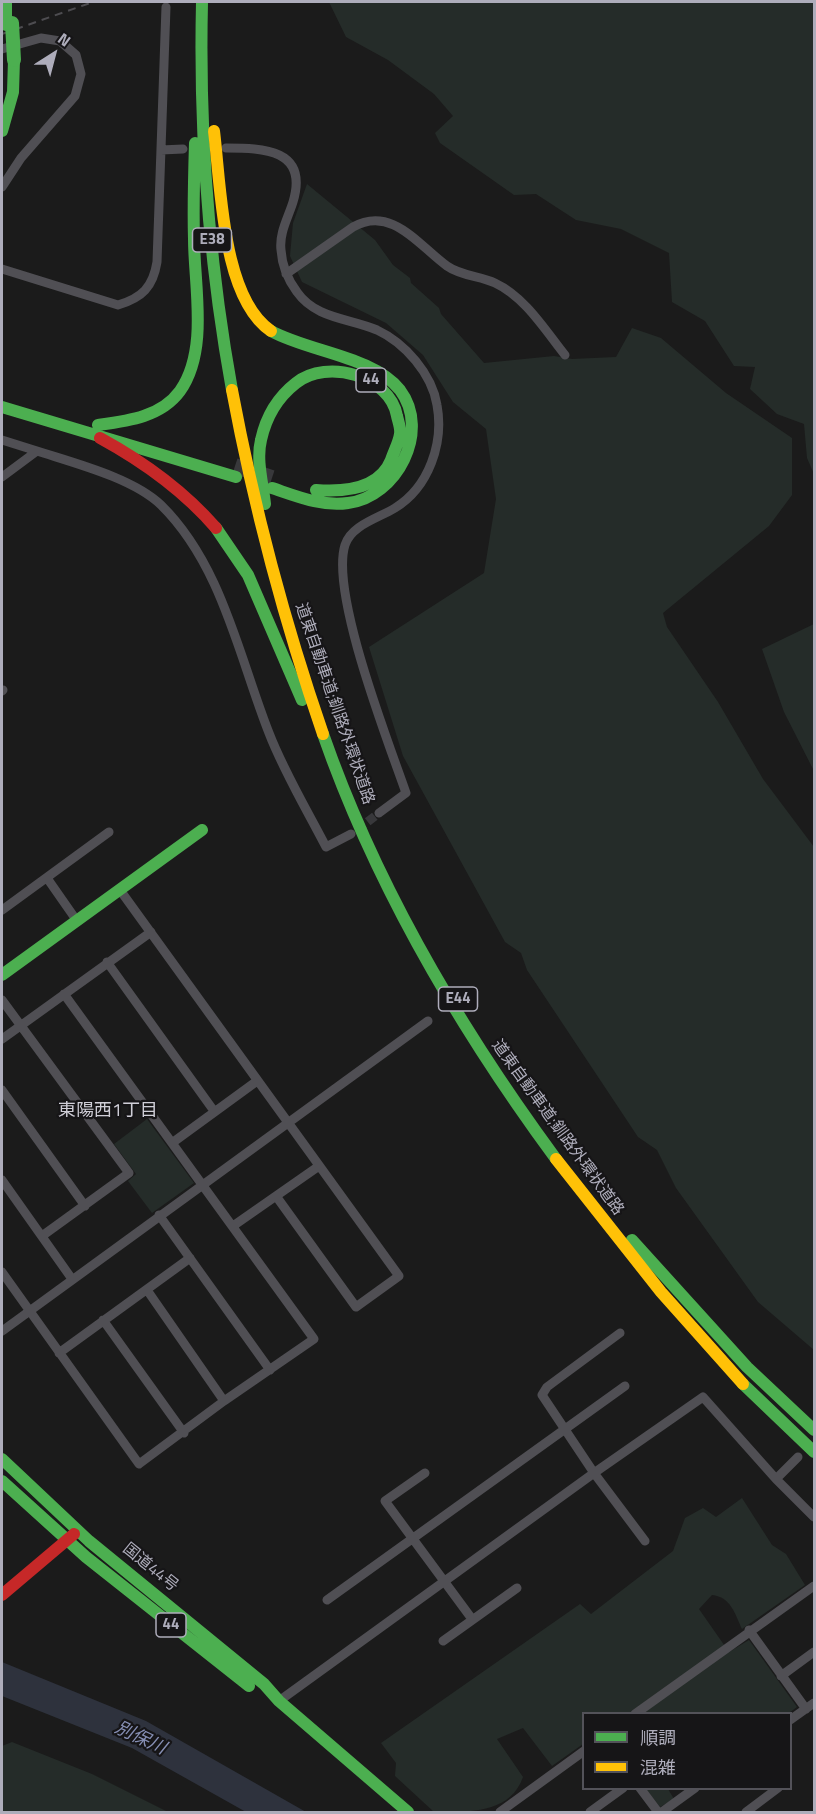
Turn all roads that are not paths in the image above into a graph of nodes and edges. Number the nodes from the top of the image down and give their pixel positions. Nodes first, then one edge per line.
1 (6, 2) edge
2 (11, 2) edge
3 (202, 2) edge
4 (211, 2) edge
5 (166, 7) dead end
6 (201, 19) junction
7 (9, 24) junction
8 (8, 56) edge
9 (210, 94) junction
10 (2, 113) edge
11 (2, 131) edge
12 (226, 148) dead end
13 (183, 149) dead end
14 (161, 150) junction
15 (2, 187) edge
16 (2, 269) edge
17 (286, 274) junction
18 (566, 356) dead end
19 (2, 397) edge
20 (2, 407) edge
21 (99, 431) junction
22 (2, 440) edge
23 (37, 451) junction
24 (244, 474) junction
25 (2, 477) edge
26 (267, 517) junction
27 (330, 751) junction
28 (379, 813) tunnel mouth
29 (202, 830) dead end
30 (109, 832) dead end
31 (351, 834) tunnel mouth
32 (47, 878) junction
33 (120, 890) junction
34 (2, 908) edge
35 (77, 921) junction
36 (151, 932) junction
37 (107, 962) junction
38 (2, 975) edge
39 (64, 994) junction
40 (2, 999) edge
41 (428, 1021) dead end
42 (20, 1026) junction
43 (2, 1039) edge
44 (257, 1080) junction
45 (2, 1089) edge
46 (214, 1112) junction
47 (289, 1123) junction
48 (172, 1143) junction
49 (319, 1166) junction
50 (2, 1183) edge
51 (203, 1185) junction
52 (276, 1196) junction
53 (86, 1206) junction
54 (159, 1215) junction
55 (233, 1226) junction
56 (42, 1236) junction
57 (190, 1258) junction
58 (2, 1272) edge
59 (72, 1279) junction
60 (147, 1290) junction
61 (29, 1311) junction
62 (103, 1320) junction
63 (2, 1330) edge
64 (620, 1333) dead end
65 (59, 1353) junction
66 (270, 1370) junction
67 (625, 1386) dead end
68 (224, 1401) junction
69 (566, 1429) junction
70 (814, 1430) edge
71 (184, 1433) junction
72 (814, 1452) edge
73 (798, 1457) dead end
74 (2, 1459) edge
75 (425, 1473) dead end
76 (594, 1473) junction
77 (776, 1479) junction
78 (2, 1481) edge
79 (814, 1517) edge
80 (78, 1530) junction
81 (413, 1539) junction
82 (67, 1541) junction
83 (645, 1541) dead end
84 (444, 1581) junction
85 (814, 1586) edge
86 (516, 1588) dead end
87 (2, 1596) edge
88 (327, 1600) dead end
89 (472, 1619) junction
90 (749, 1630) junction
91 (442, 1641) dead end
92 (814, 1652) edge
93 (781, 1676) junction
94 (279, 1701) junction
95 (814, 1703) edge
96 (806, 1709) junction
97 (636, 1712) edge
98 (792, 1719) edge
99 (582, 1752) edge
100 (620, 1790) edge
101 (642, 1790) edge
102 (692, 1790) edge
103 (775, 1790) edge
104 (408, 1812) edge
105 (500, 1812) edge
106 (590, 1812) edge
107 (660, 1812) edge
108 (746, 1812) edge

1 - 7 main road
2 - 7 main road
3 - 6 main road, 道東自動車道;釧路外環状道路 / E38
4 - 9 main road, 道東自動車道;釧路外環状道路 / E38
5 - 14 street
6 - 21 main road
6 - 24 main road, 道東自動車道;釧路外環状道路 / E38
7 - 8 main road
8 - 10 main road
8 - 11 main road
8 - 15 street
9 - 24 main road, 道東自動車道;釧路外環状道路 / E38
9 - 26 main road, 44
12 - 17 street
13 - 14 street
14 - 16 street
17 - 18 street
17 - 28 street
19 - 21 main road
20 - 21 main road
21 - 24 main road
21 - 27 main road
22 - 23 street
23 - 25 street
23 - 31 street
24 - 26 main road, 道東自動車道;釧路外環状道路 / E44
24 - 27 main road, 道東自動車道;釧路外環状道路 / E44
26 - 70 main road, 道東自動車道;釧路外環状道路 / E44
27 - 72 main road, 道東自動車道;釧路外環状道路 / E44
29 - 33 main road
30 - 32 street
32 - 34 street
32 - 35 street
33 - 35 main road
33 - 36 street
35 - 38 main road
36 - 37 street
36 - 44 street
37 - 39 street
37 - 46 street
39 - 42 street
39 - 48 street
40 - 42 street
41 - 47 street
42 - 43 street
42 - 53 street
44 - 46 street
44 - 47 street
45 - 53 street
46 - 48 street
47 - 49 street
47 - 51 street
48 - 51 street
49 - 52 street
49 - 52 street
50 - 56 street
51 - 54 street
51 - 55 street
52 - 55 street
53 - 56 street
54 - 57 street
54 - 59 street
55 - 66 street
56 - 59 street
57 - 60 street
57 - 66 street
58 - 61 street
59 - 61 street
60 - 62 street
60 - 68 street
61 - 63 street
61 - 65 street
62 - 65 street
62 - 71 street
64 - 69 street
65 - 71 street
66 - 68 street
67 - 69 street
68 - 71 street
69 - 76 street
69 - 81 street
73 - 77 street
74 - 80 main road, 国道44号 / 44
75 - 81 street
76 - 77 street
76 - 83 street
76 - 84 street
77 - 79 street
78 - 82 main road, 国道44号 / 44
80 - 82 main road
80 - 94 main road, 国道44号 / 44
81 - 84 street
81 - 88 street
82 - 87 main road
82 - 94 main road, 国道44号 / 44
84 - 89 street
84 - 94 street
85 - 90 street
86 - 89 street
89 - 91 street
90 - 93 street
90 - 97 street
92 - 93 street
93 - 96 street
94 - 104 main road, 国道44号 / 44
95 - 96 street
96 - 98 street
99 - 105 street
100 - 106 street
101 - 107 street
102 - 107 street
103 - 108 street

